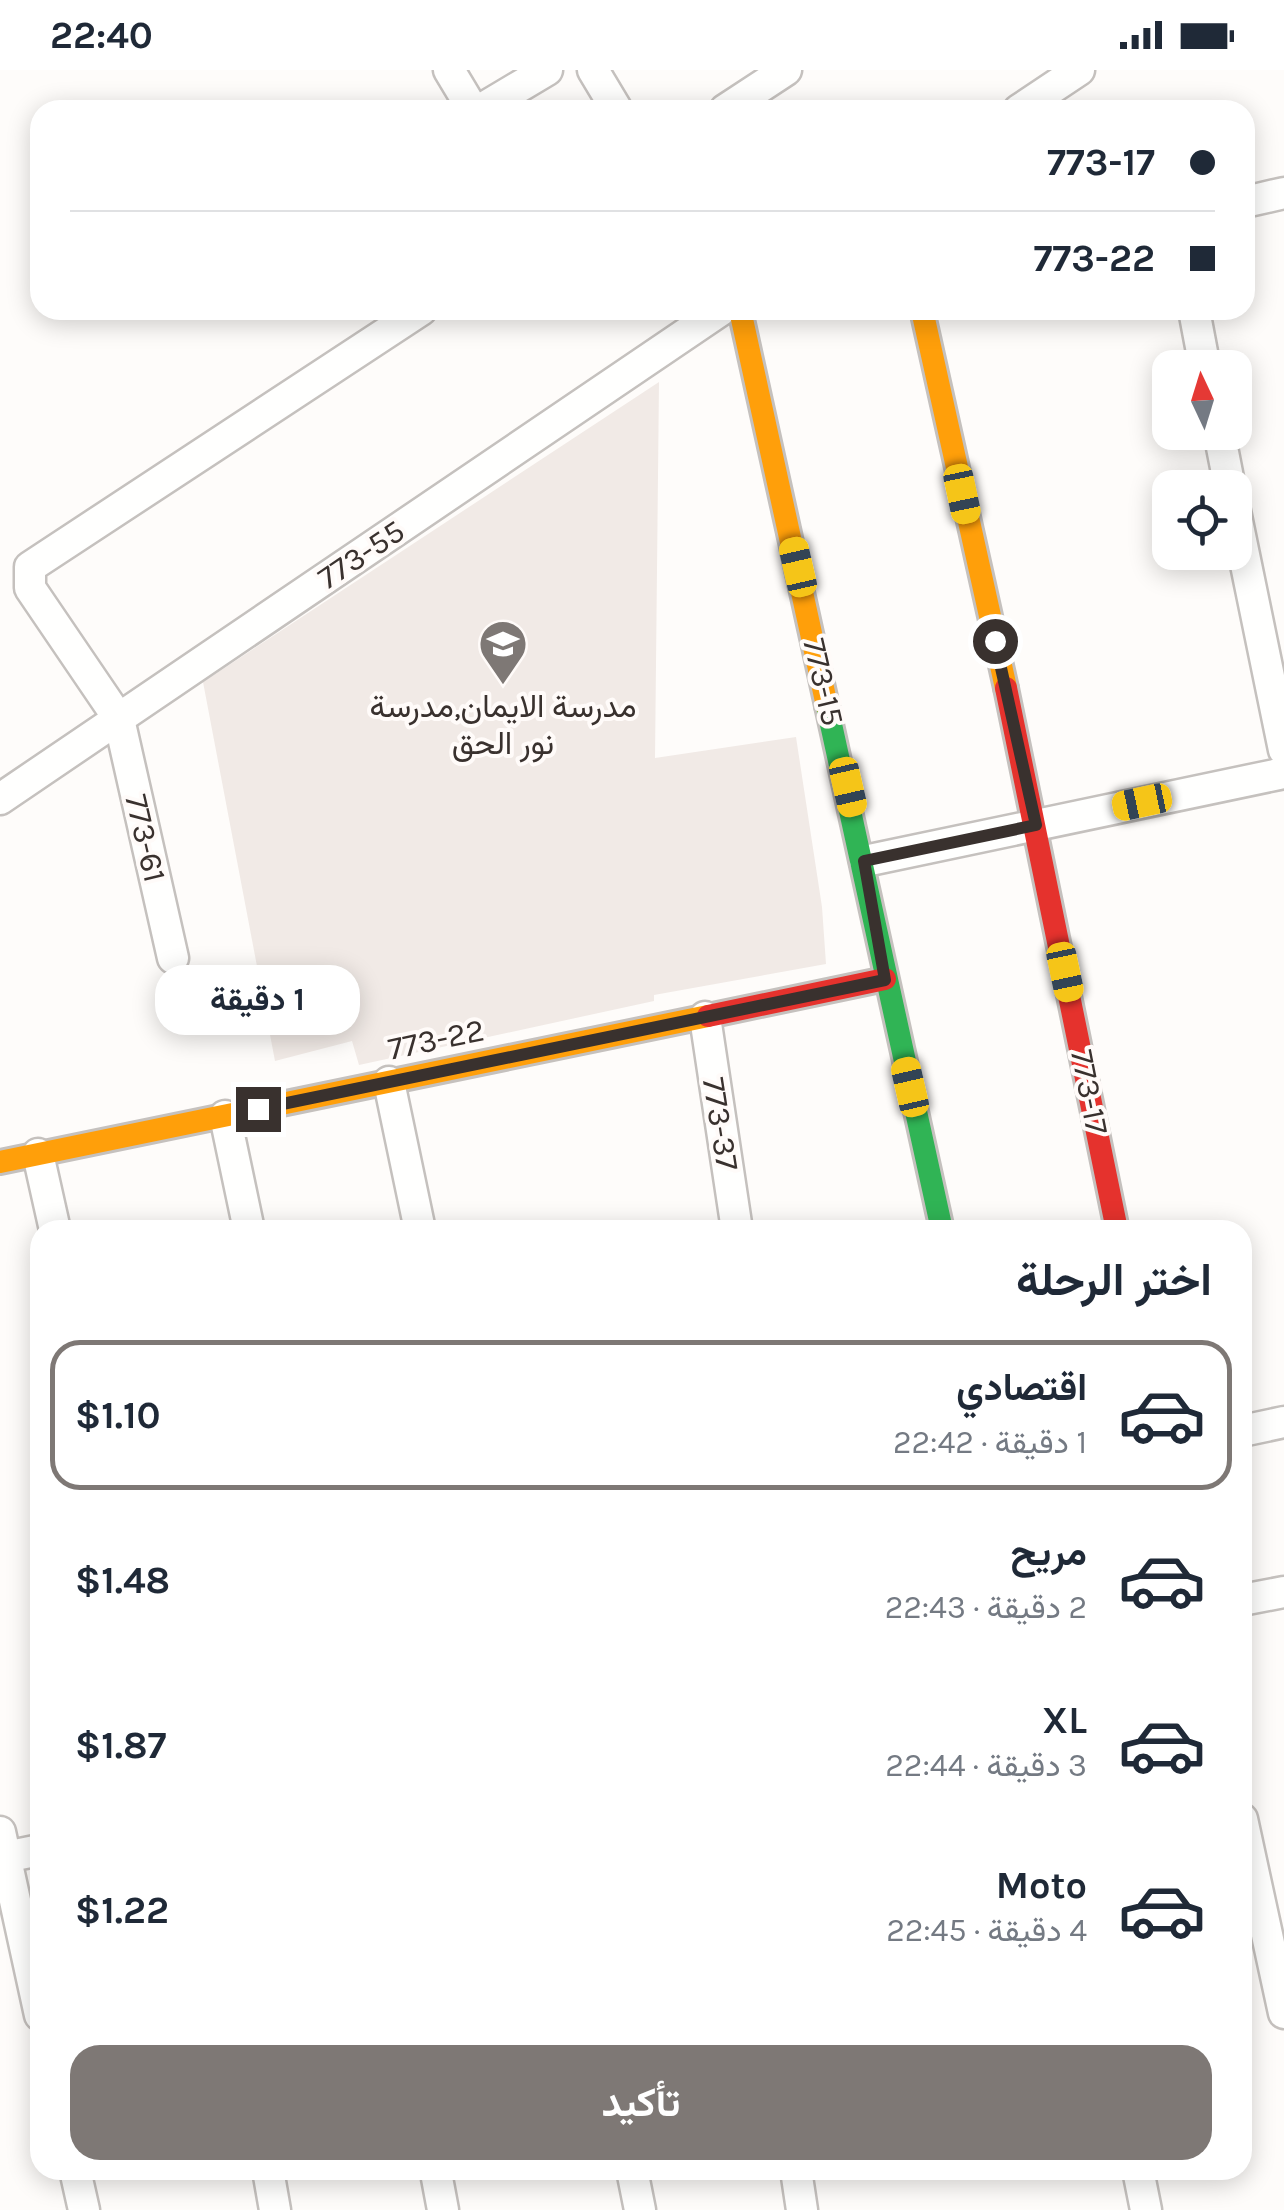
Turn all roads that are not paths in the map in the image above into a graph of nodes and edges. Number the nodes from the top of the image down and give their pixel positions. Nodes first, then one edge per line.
1 (449, 70) edge
2 (547, 70) edge
3 (592, 70) edge
4 (786, 70) edge
5 (1079, 70) edge
6 (469, 100) edge
7 (494, 100) edge
8 (611, 100) edge
9 (740, 100) edge
10 (1035, 100) edge
11 (1284, 193) edge
12 (1255, 200) edge
13 (406, 320) edge
14 (706, 320) edge
15 (742, 320) edge
16 (924, 320) edge
17 (1196, 320) edge
18 (1202, 350) edge
19 (1247, 570) edge
20 (118, 718) junction
21 (1284, 750) edge
22 (1284, 772) edge
23 (0, 799) edge
24 (1036, 825) junction
25 (864, 861) junction
26 (173, 958) dead end
27 (885, 980) junction
28 (705, 1018) junction
29 (389, 1082) junction
30 (225, 1116) junction
31 (38, 1154) junction
32 (0, 1162) edge
33 (53, 1220) edge
34 (247, 1220) edge
35 (418, 1220) edge
36 (736, 1220) edge
37 (940, 1220) edge
38 (1115, 1220) edge
39 (1284, 1422) edge
40 (1252, 1428) edge
41 (1284, 1592) edge
42 (1252, 1598) edge
43 (1252, 1842) edge
44 (2, 1849) edge
45 (30, 1850) edge
46 (1270, 1882) edge
47 (30, 1971) edge
48 (1284, 2013) edge
49 (77, 2180) edge
50 (270, 2180) edge
51 (437, 2180) edge
52 (634, 2180) edge
53 (798, 2180) edge
54 (1140, 2180) edge
55 (84, 2210) edge
56 (275, 2210) edge
57 (443, 2210) edge
58 (640, 2210) edge
59 (802, 2210) edge
60 (1146, 2210) edge

1 - 6 street
2 - 7 street
3 - 8 street
4 - 9 street
5 - 10 street
11 - 12 street
13 - 20 street
14 - 20 street, 773-55
15 - 25 street, 773-15
16 - 24 street, 773-17
17 - 18 street
19 - 21 street
20 - 23 street, 773-55
20 - 26 street, 773-61
22 - 24 street
24 - 25 street
24 - 38 street, 773-17
25 - 27 street, 773-15
27 - 28 street, 773-22
27 - 37 street, 773-15
28 - 29 street, 773-22
28 - 36 street, 773-37
29 - 30 street, 773-22
29 - 35 street
30 - 31 street, 773-22
30 - 34 street
31 - 32 street, 773-22
31 - 33 street
39 - 40 street
41 - 42 street
43 - 46 street
44 - 45 street
44 - 47 street
46 - 48 street
49 - 55 street
50 - 56 street
51 - 57 street
52 - 58 street
53 - 59 street
54 - 60 street

